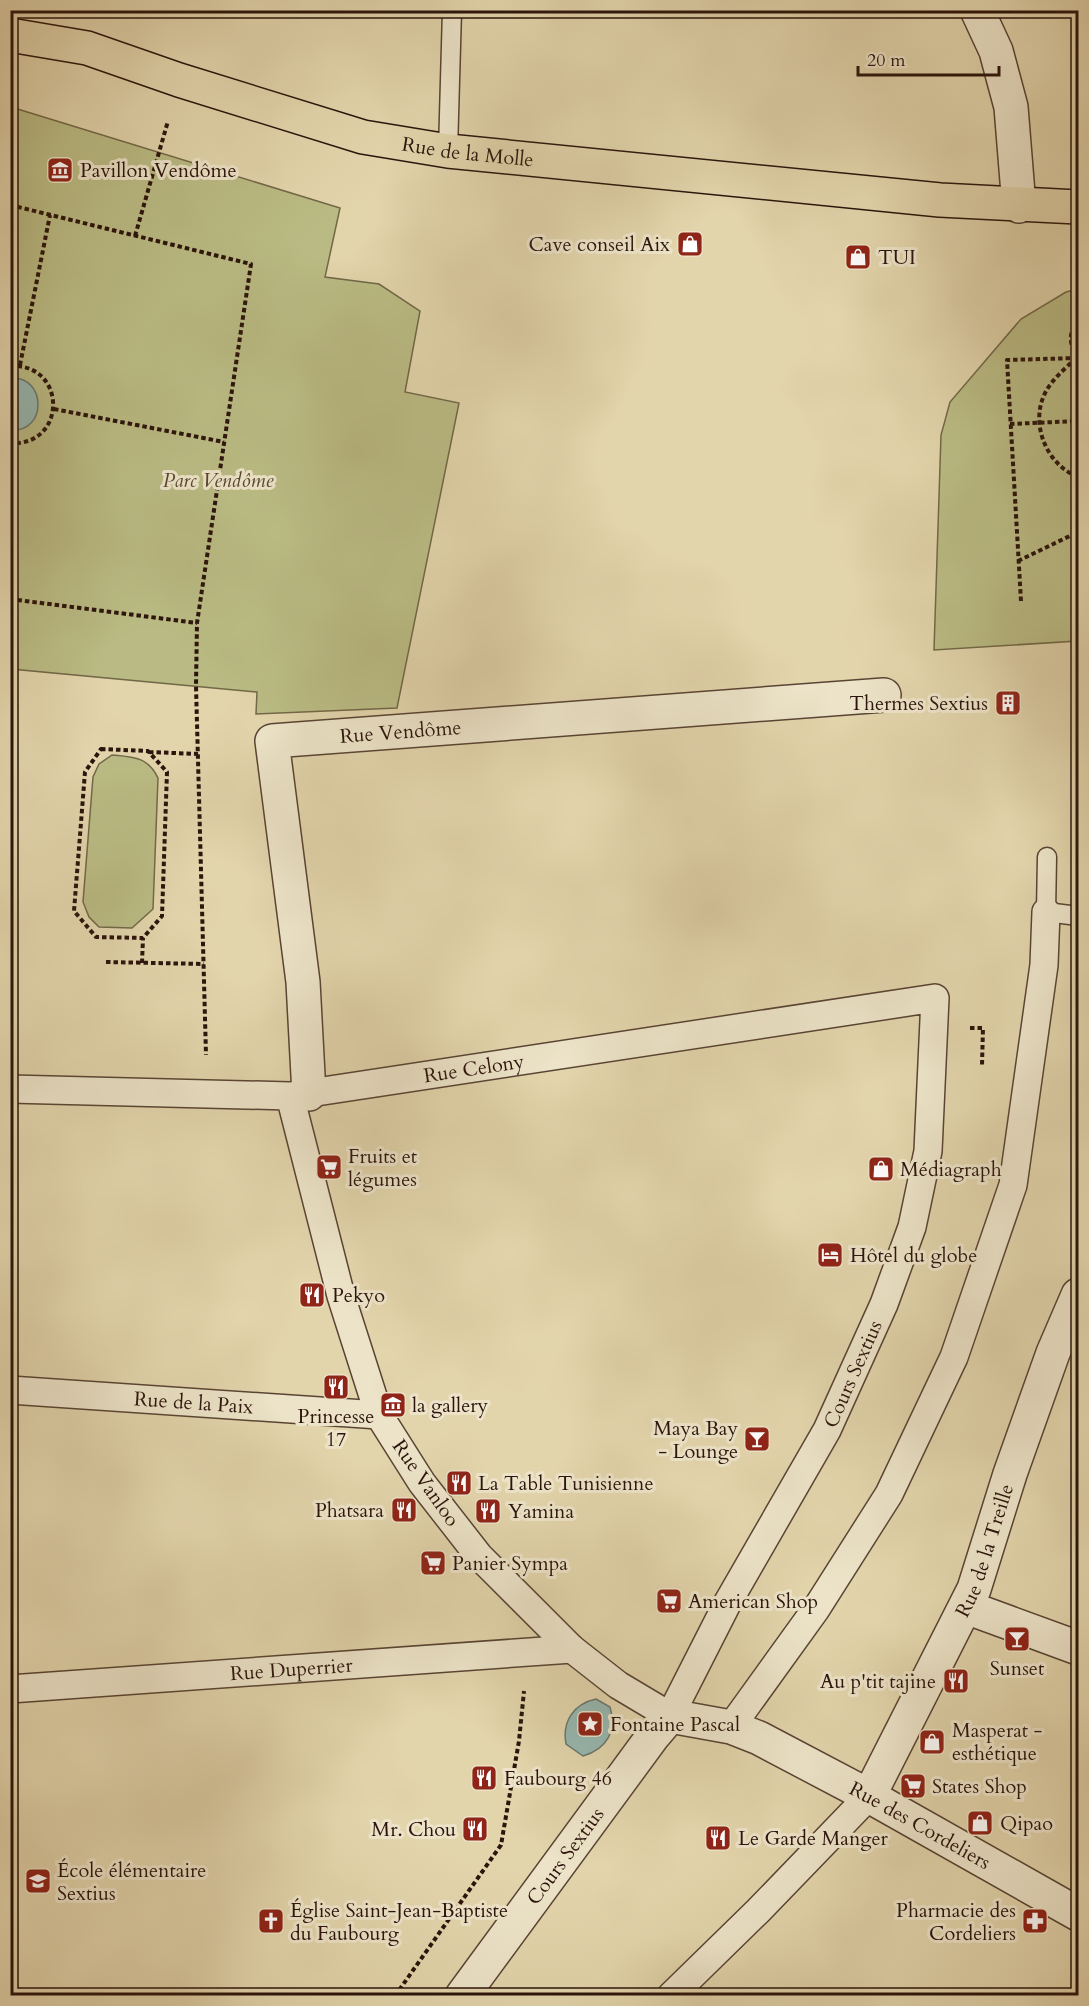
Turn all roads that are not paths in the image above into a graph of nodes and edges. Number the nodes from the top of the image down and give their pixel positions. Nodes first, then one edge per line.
1 (452, 10) edge
2 (977, 10) edge
3 (10, 35) edge
4 (448, 151) junction
5 (1019, 206) junction
6 (1078, 207) edge
7 (884, 695) dead end
8 (1047, 857) dead end
9 (1046, 912) junction
10 (1078, 916) edge
11 (935, 998) joint
12 (10, 1089) edge
13 (299, 1095) junction
14 (1078, 1295) edge
15 (1066, 1358) edge
16 (10, 1390) edge
17 (379, 1415) junction
18 (966, 1607) junction
19 (1078, 1648) edge
20 (572, 1649) junction
21 (10, 1689) edge
22 (670, 1716) junction
23 (745, 1733) junction
24 (869, 1796) junction
25 (1078, 1914) edge
26 (462, 1995) edge
27 (671, 1995) edge

1 - 4 lane
2 - 5 street
3 - 4 main road, Rue de la Molle
4 - 5 main road, Rue de la Molle
5 - 6 main road, Rue de la Molle
7 - 13 street, Rue Vendôme
8 - 9 lane
9 - 10 lane
9 - 23 street
11 - 13 street, Rue Celony
11 - 22 street, Cours Sextius
12 - 13 street, Rue Celony
13 - 17 street, Rue Vanloo
14 - 15 street, Rue de la Treille
15 - 18 street, Rue de la Treille
16 - 17 street, Rue de la Paix
17 - 20 street, Rue Vanloo
18 - 19 street
18 - 24 street, Rue de la Treille
20 - 21 street, Rue Duperrier
20 - 22 street, Rue Vanloo
22 - 23 street
22 - 26 street, Cours Sextius
23 - 24 street, Rue des Cordeliers
24 - 25 street, Rue des Cordeliers
24 - 27 street

